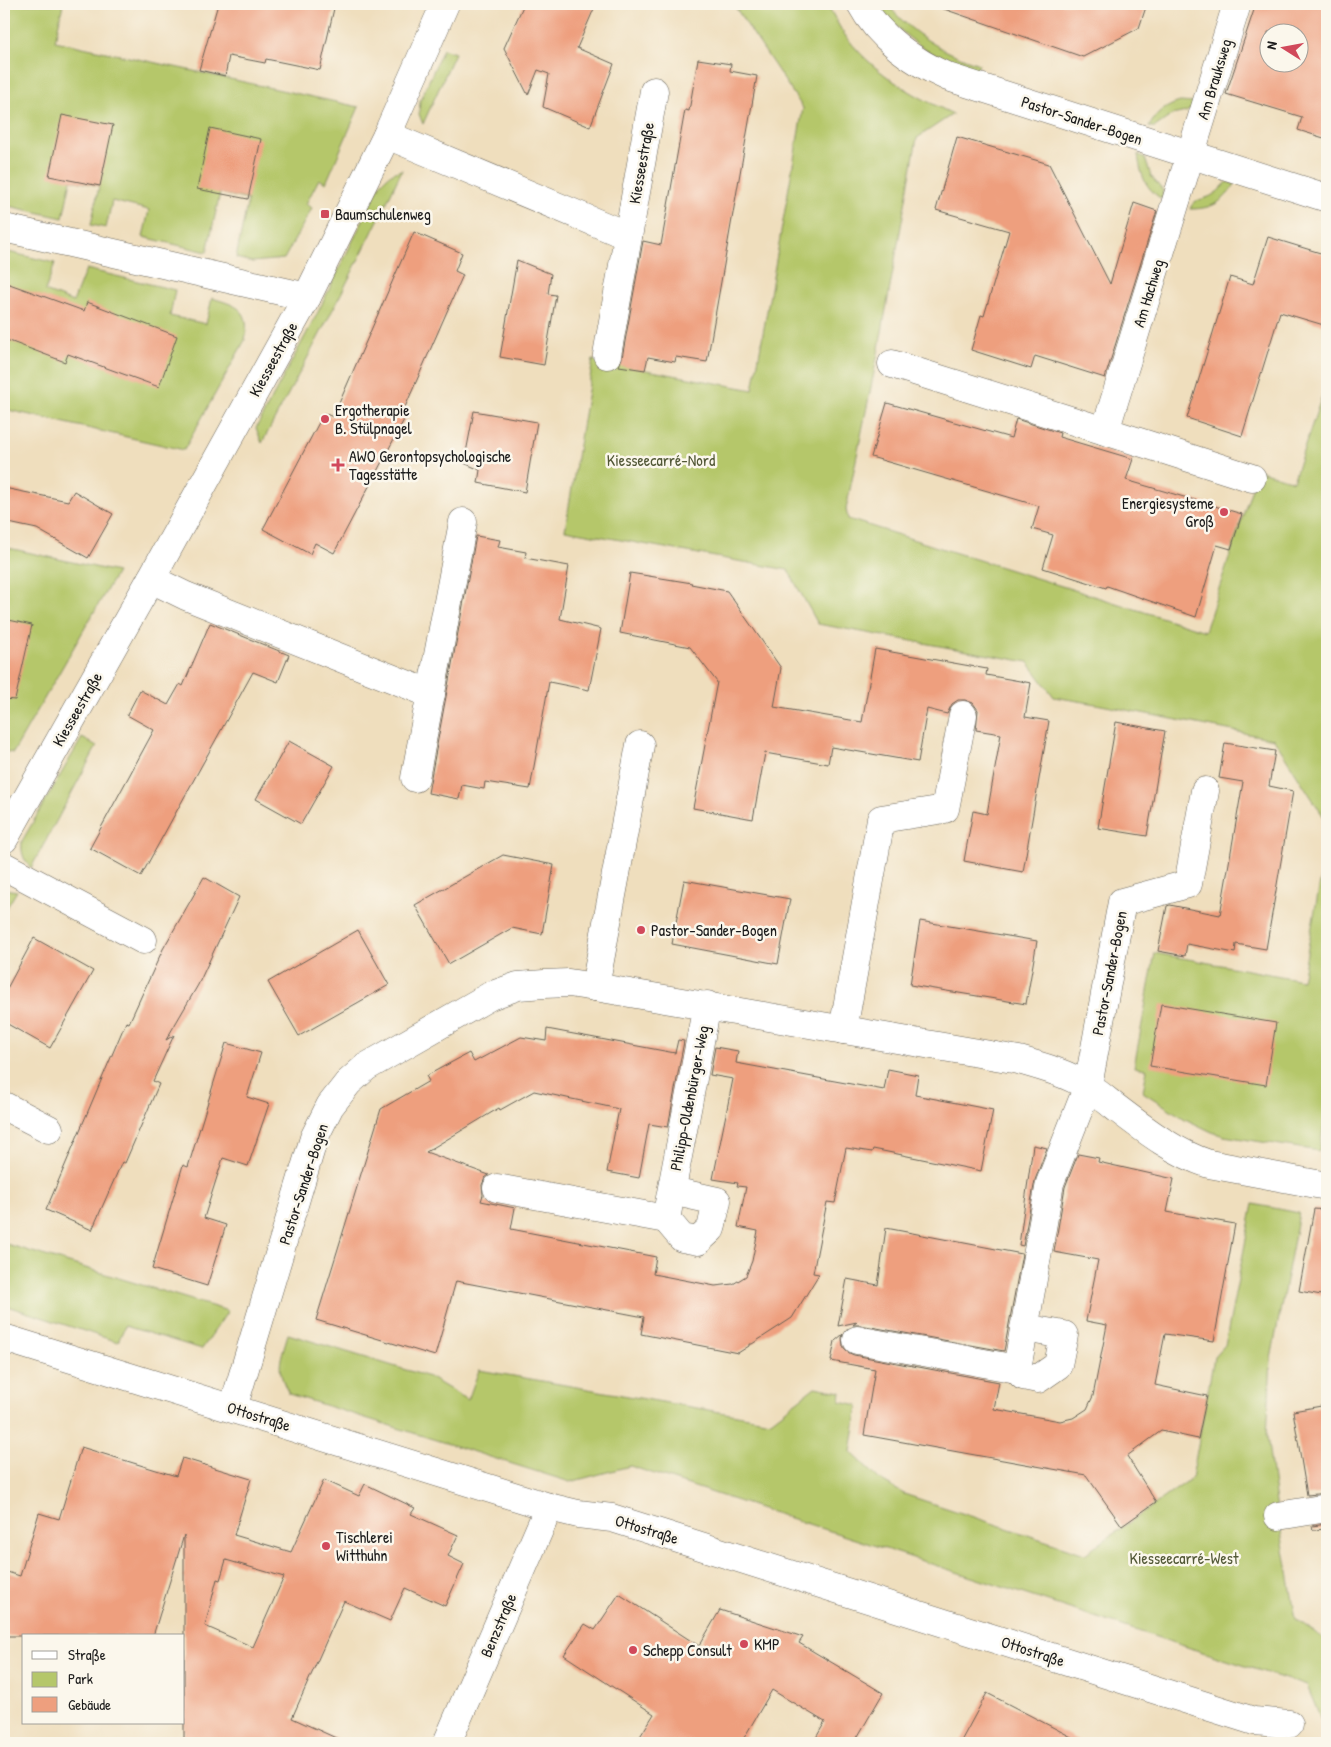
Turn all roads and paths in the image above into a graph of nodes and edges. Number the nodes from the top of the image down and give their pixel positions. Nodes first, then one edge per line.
1 (444, 4) edge
2 (861, 4) edge
3 (1237, 4) edge
4 (654, 91) dead end
5 (387, 134) junction
6 (1191, 155) junction
7 (1327, 198) edge
8 (4, 228) edge
9 (628, 236) junction
10 (307, 297) junction
11 (607, 355) dead end
12 (892, 364) dead end
13 (1105, 431) junction
14 (1252, 478) dead end
15 (463, 522) dead end
16 (151, 579) junction
17 (431, 694) junction
18 (962, 715) dead end
19 (640, 745) dead end
20 (415, 778) dead end
21 (1205, 791) dead end
22 (4, 839) edge
23 (4, 866) edge
24 (143, 940) dead end
25 (595, 987) junction
26 (707, 1005) junction
27 (843, 1030) junction
28 (1088, 1086) junction
29 (4, 1106) edge
30 (49, 1129) dead end
31 (1327, 1186) edge
32 (497, 1188) dead end
33 (672, 1192) junction
34 (666, 1220) junction
35 (1024, 1328) junction
36 (4, 1338) edge
37 (858, 1340) dead end
38 (1017, 1369) junction
39 (233, 1408) junction
40 (549, 1507) junction
41 (1327, 1508) edge
42 (1278, 1516) dead end
43 (1289, 1724) dead end
44 (447, 1743) edge

1 - 5 street, Kiesseestraße
2 - 6 street, Pastor-Sander-Bogen
3 - 6 street, Am Brauksweg
4 - 9 street, Kiesseestraße
5 - 9 street
5 - 10 street, Kiesseestraße
6 - 7 street, Pastor-Sander-Bogen
6 - 13 street, Am Hachweg
8 - 10 street
9 - 11 street, Kiesseestraße
10 - 16 street, Kiesseestraße
12 - 13 street
13 - 14 street
15 - 17 street
16 - 17 street
16 - 22 street, Kiesseestraße
17 - 20 street
18 - 27 street
19 - 25 street
21 - 28 street, Pastor-Sander-Bogen
23 - 24 street
25 - 26 street, Pastor-Sander-Bogen
25 - 39 street, Pastor-Sander-Bogen
26 - 27 street, Pastor-Sander-Bogen
26 - 33 street, Philipp-Oldenbürger-Weg
27 - 28 street, Pastor-Sander-Bogen
28 - 31 street, Pastor-Sander-Bogen
28 - 35 street
29 - 30 street
32 - 34 street
33 - 34 street, Philipp-Oldenbürger-Weg
33 - 34 street, Philipp-Oldenbürger-Weg
35 - 38 street
35 - 38 street
36 - 39 street, Ottostraße
37 - 38 street
39 - 40 street, Ottostraße
40 - 43 street, Ottostraße
40 - 44 street, Benzstraße
41 - 42 street

